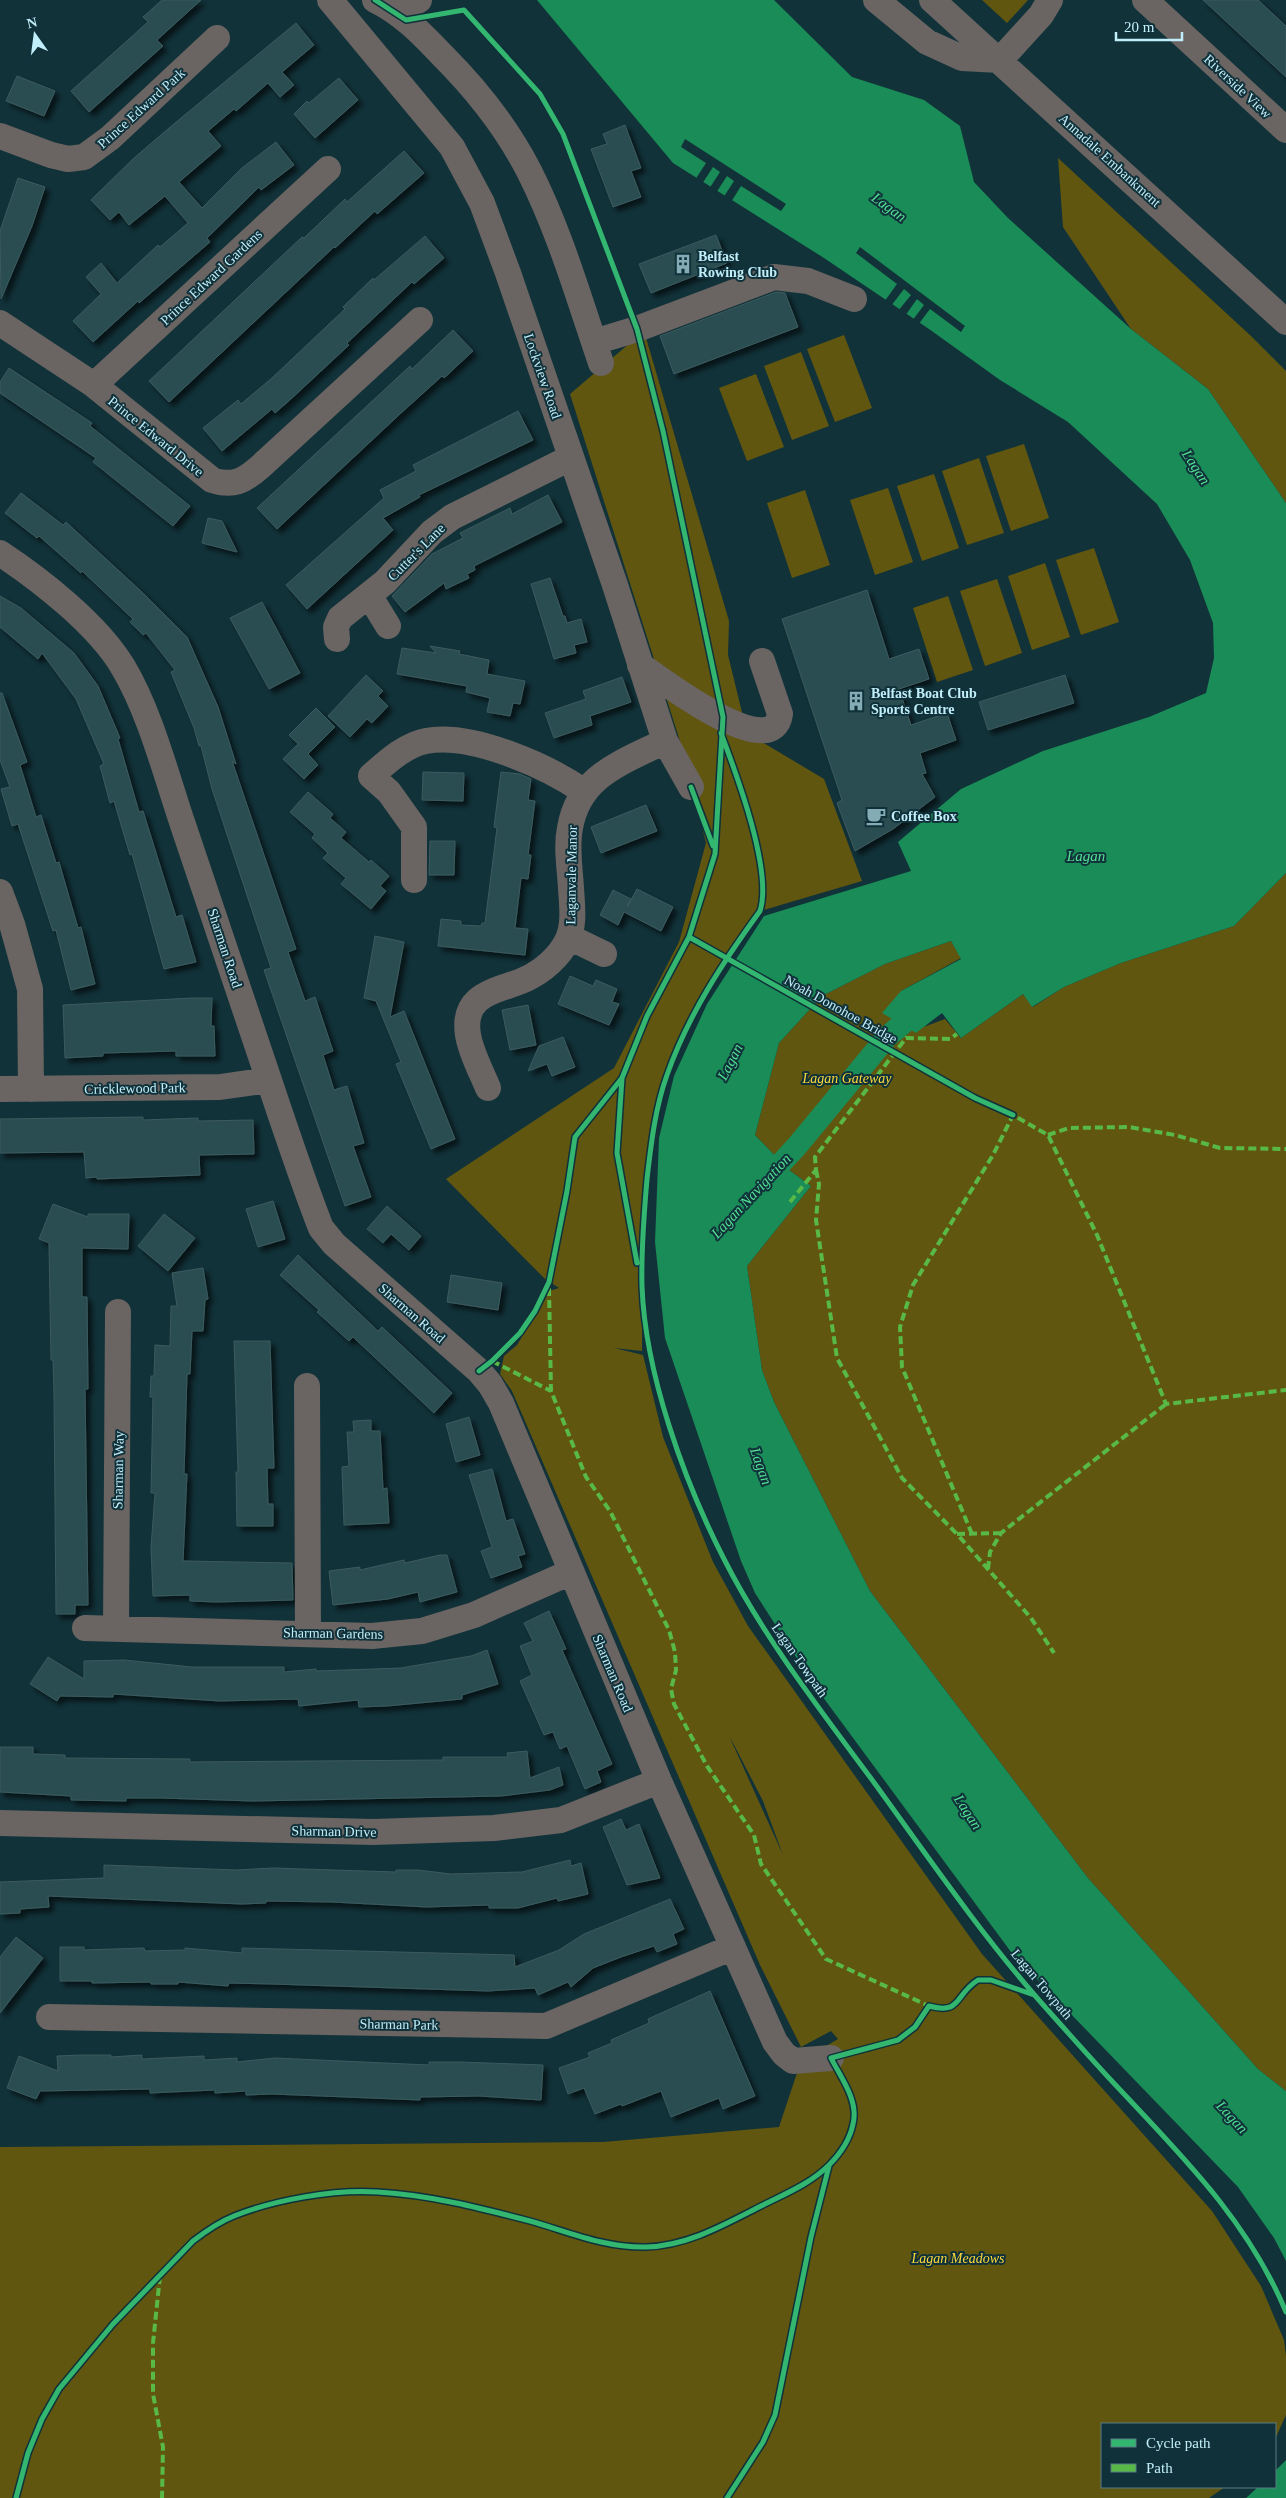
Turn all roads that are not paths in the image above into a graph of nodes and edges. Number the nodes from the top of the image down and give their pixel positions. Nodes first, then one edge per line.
1 (331, 0) edge
2 (419, 0) edge
3 (876, 0) edge
4 (932, 0) edge
5 (1050, 0) edge
6 (1145, 0) edge
7 (387, 5) edge
8 (217, 38) dead end
9 (1000, 60) junction
10 (1286, 130) edge
11 (0, 136) edge
12 (328, 169) dead end
13 (854, 299) dead end
14 (420, 320) dead end
15 (1286, 322) edge
16 (0, 323) edge
17 (94, 385) junction
18 (570, 458) junction
19 (0, 553) edge
20 (369, 595) junction
21 (388, 626) dead end
22 (337, 639) dead end
23 (762, 660) dead end
24 (640, 665) junction
25 (665, 741) junction
26 (691, 786) dead end
27 (583, 791) junction
28 (414, 880) dead end
29 (0, 892) edge
30 (569, 937) junction
31 (604, 954) dead end
32 (269, 1080) junction
33 (488, 1088) dead end
34 (0, 1089) edge
35 (31, 1089) junction
36 (118, 1312) dead end
37 (307, 1386) dead end
38 (571, 1572) junction
39 (85, 1628) dead end
40 (116, 1628) junction
41 (308, 1632) junction
42 (659, 1780) junction
43 (0, 1823) edge
44 (733, 1947) junction
45 (49, 2017) dead end
46 (831, 2058) dead end

1 - 18 street, Lockview Road
2 - 7 street
3 - 9 street
4 - 9 street, Annadale Embankment
5 - 9 street
6 - 10 street, Riverside View
7 - 13 street
8 - 11 street, Prince Edward Park
9 - 15 street, Annadale Embankment
12 - 17 street, Prince Edward Gardens
14 - 17 street, Prince Edward Drive
16 - 17 street, Prince Edward Drive
18 - 20 street, Cutter's Lane
18 - 24 street, Lockview Road
19 - 32 street, Sharman Road
20 - 21 street
20 - 22 street, Cutter's Lane
23 - 24 street
24 - 25 street, Lockview Road
25 - 26 street, Lockview Road
25 - 27 street, Laganvale Manor
27 - 28 street
27 - 30 street, Laganvale Manor
29 - 35 street
30 - 31 street, Laganvale Manor
30 - 33 street, Laganvale Manor
32 - 35 street, Cricklewood Park
32 - 38 street, Sharman Road
34 - 35 street, Cricklewood Park
36 - 40 street, Sharman Way
37 - 41 street
38 - 41 street, Sharman Gardens
38 - 42 street, Sharman Road
39 - 40 street, Sharman Gardens
40 - 41 street, Sharman Gardens
42 - 43 street, Sharman Drive
42 - 44 street, Sharman Road
44 - 45 street, Sharman Park
44 - 46 street, Sharman Road

